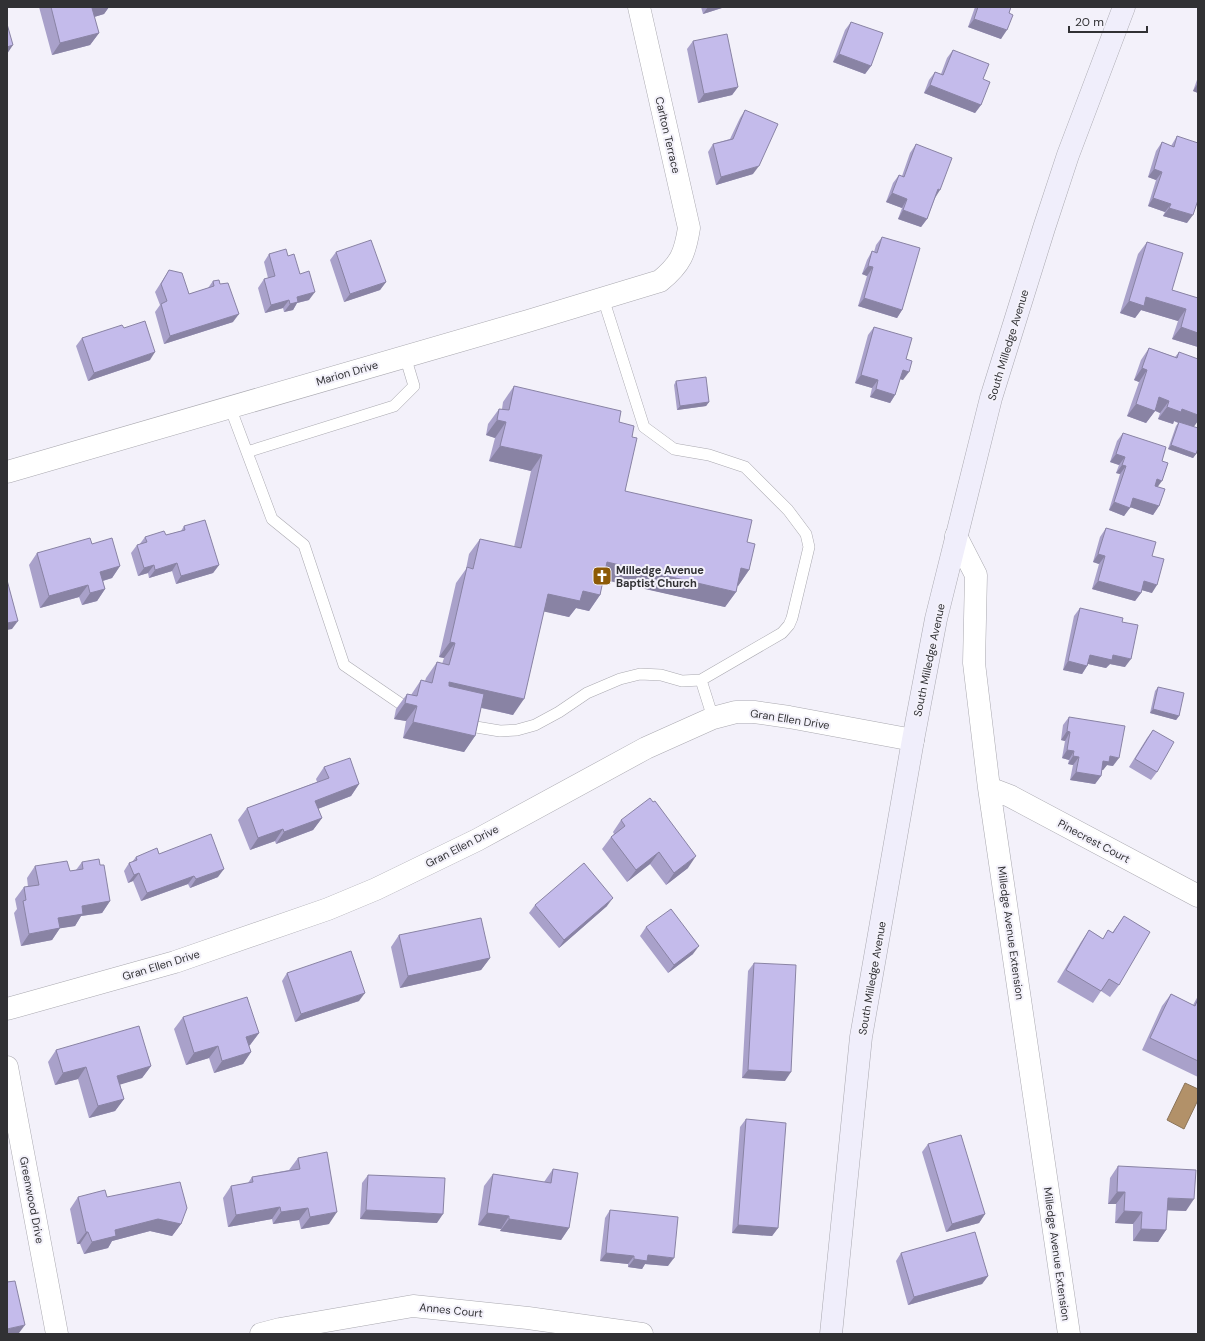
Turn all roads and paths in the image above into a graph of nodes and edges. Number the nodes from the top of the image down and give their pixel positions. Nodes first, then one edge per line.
1 (639, 7) edge
2 (1124, 7) edge
3 (680, 262) joint
4 (603, 298) junction
5 (405, 356) junction
6 (230, 407) junction
7 (247, 452) junction
8 (7, 472) edge
9 (956, 536) junction
10 (701, 680) junction
11 (401, 704) dead end
12 (713, 718) junction
13 (476, 727) edge
14 (912, 740) junction
15 (989, 788) junction
16 (1198, 896) edge
17 (7, 1009) edge
18 (7, 1067) edge
19 (57, 1334) edge
20 (261, 1334) edge
21 (642, 1334) edge
22 (831, 1334) edge
23 (1069, 1334) edge

1 - 3 street, Carlton Terrace
2 - 9 main road, South Milledge Avenue
3 - 4 street, Marion Drive
4 - 5 street, Marion Drive
4 - 10 lane
5 - 6 street, Marion Drive
5 - 7 lane
6 - 7 lane
6 - 8 street, Marion Drive
7 - 11 lane
9 - 14 main road, South Milledge Avenue
9 - 15 street, Milledge Avenue Extension
10 - 12 lane
10 - 13 lane
12 - 14 street, Gran Ellen Drive
12 - 17 street, Gran Ellen Drive
14 - 22 main road, South Milledge Avenue
15 - 16 street, Pinecrest Court
15 - 23 street, Milledge Avenue Extension
18 - 19 street, Greenwood Drive
20 - 21 street, Annes Court

